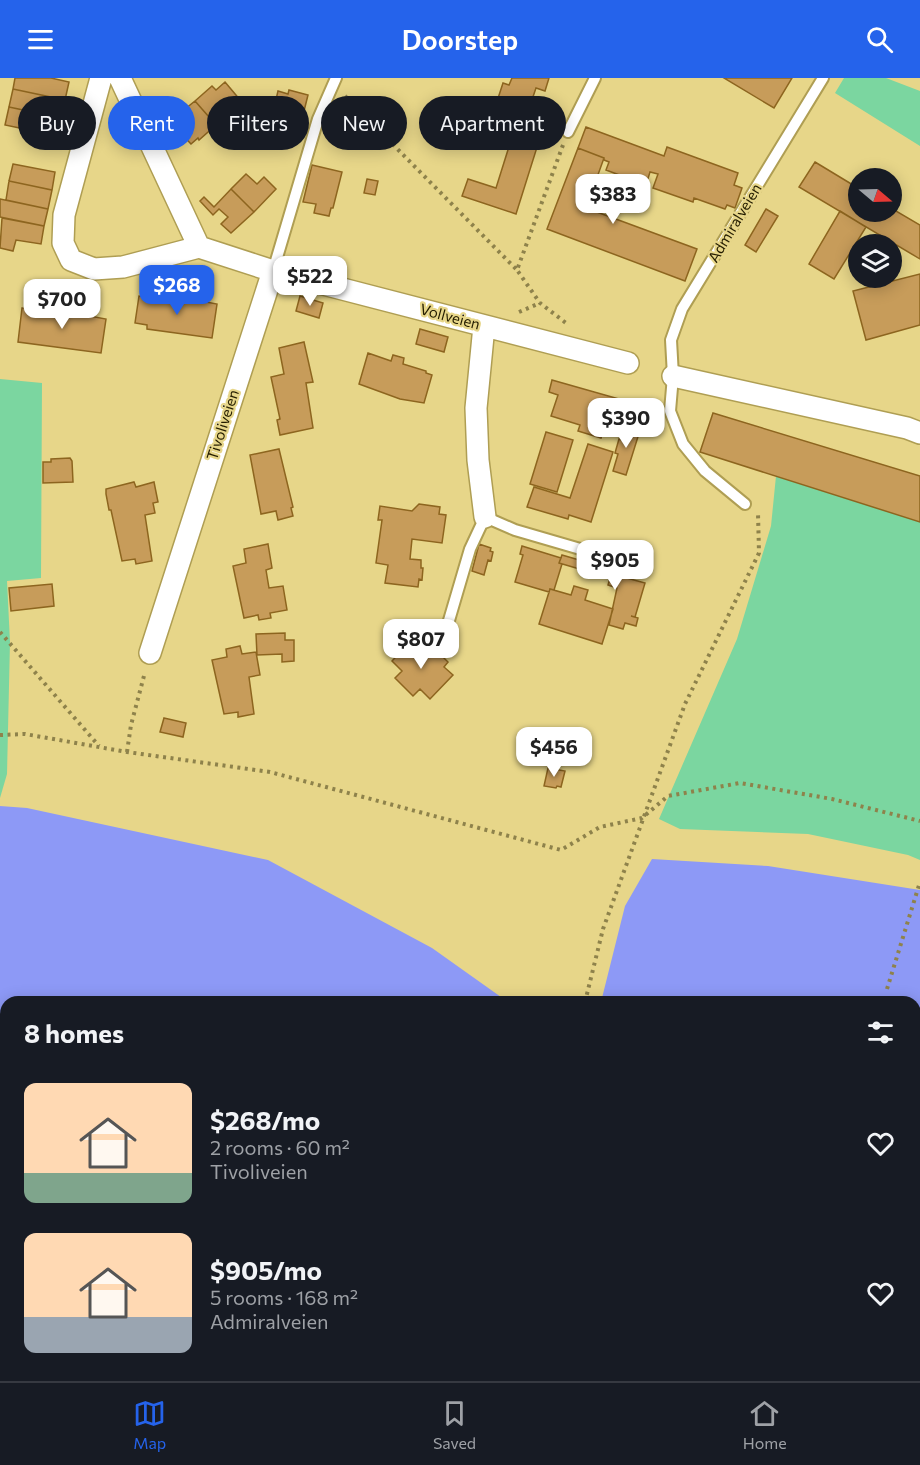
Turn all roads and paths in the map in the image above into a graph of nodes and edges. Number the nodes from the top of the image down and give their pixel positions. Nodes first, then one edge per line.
1 (101, 78) edge
2 (120, 78) edge
3 (596, 78) edge
4 (824, 78) edge
5 (335, 81) edge
6 (568, 132) joint
7 (199, 248) junction
8 (517, 270) junction
9 (273, 271) junction
10 (540, 303) dead end
11 (484, 326) junction
12 (627, 363) dead end
13 (673, 376) junction
14 (920, 433) edge
15 (745, 504) joint
16 (485, 517) junction
17 (594, 553) dead end
18 (0, 632) edge
19 (445, 634) dead end
20 (150, 653) joint
21 (0, 735) edge
22 (99, 747) junction
23 (127, 752) junction
24 (642, 818) junction
25 (920, 821) edge
26 (920, 882) edge
27 (887, 990) dead end
28 (586, 996) edge

1 - 7 street
2 - 7 street
3 - 6 lane
4 - 13 lane, Admiralveien
5 - 8 path
5 - 9 lane
6 - 8 path
7 - 9 street
8 - 10 path
9 - 11 street, Vollveien
9 - 20 street, Tivoliveien
11 - 12 street, Vollveien
11 - 16 street
13 - 14 street
13 - 15 lane, Admiralveien
15 - 24 path
16 - 17 lane
16 - 19 lane
18 - 22 path
20 - 23 path
21 - 22 path
22 - 23 path
23 - 24 path
24 - 25 path
24 - 28 path
26 - 27 path

